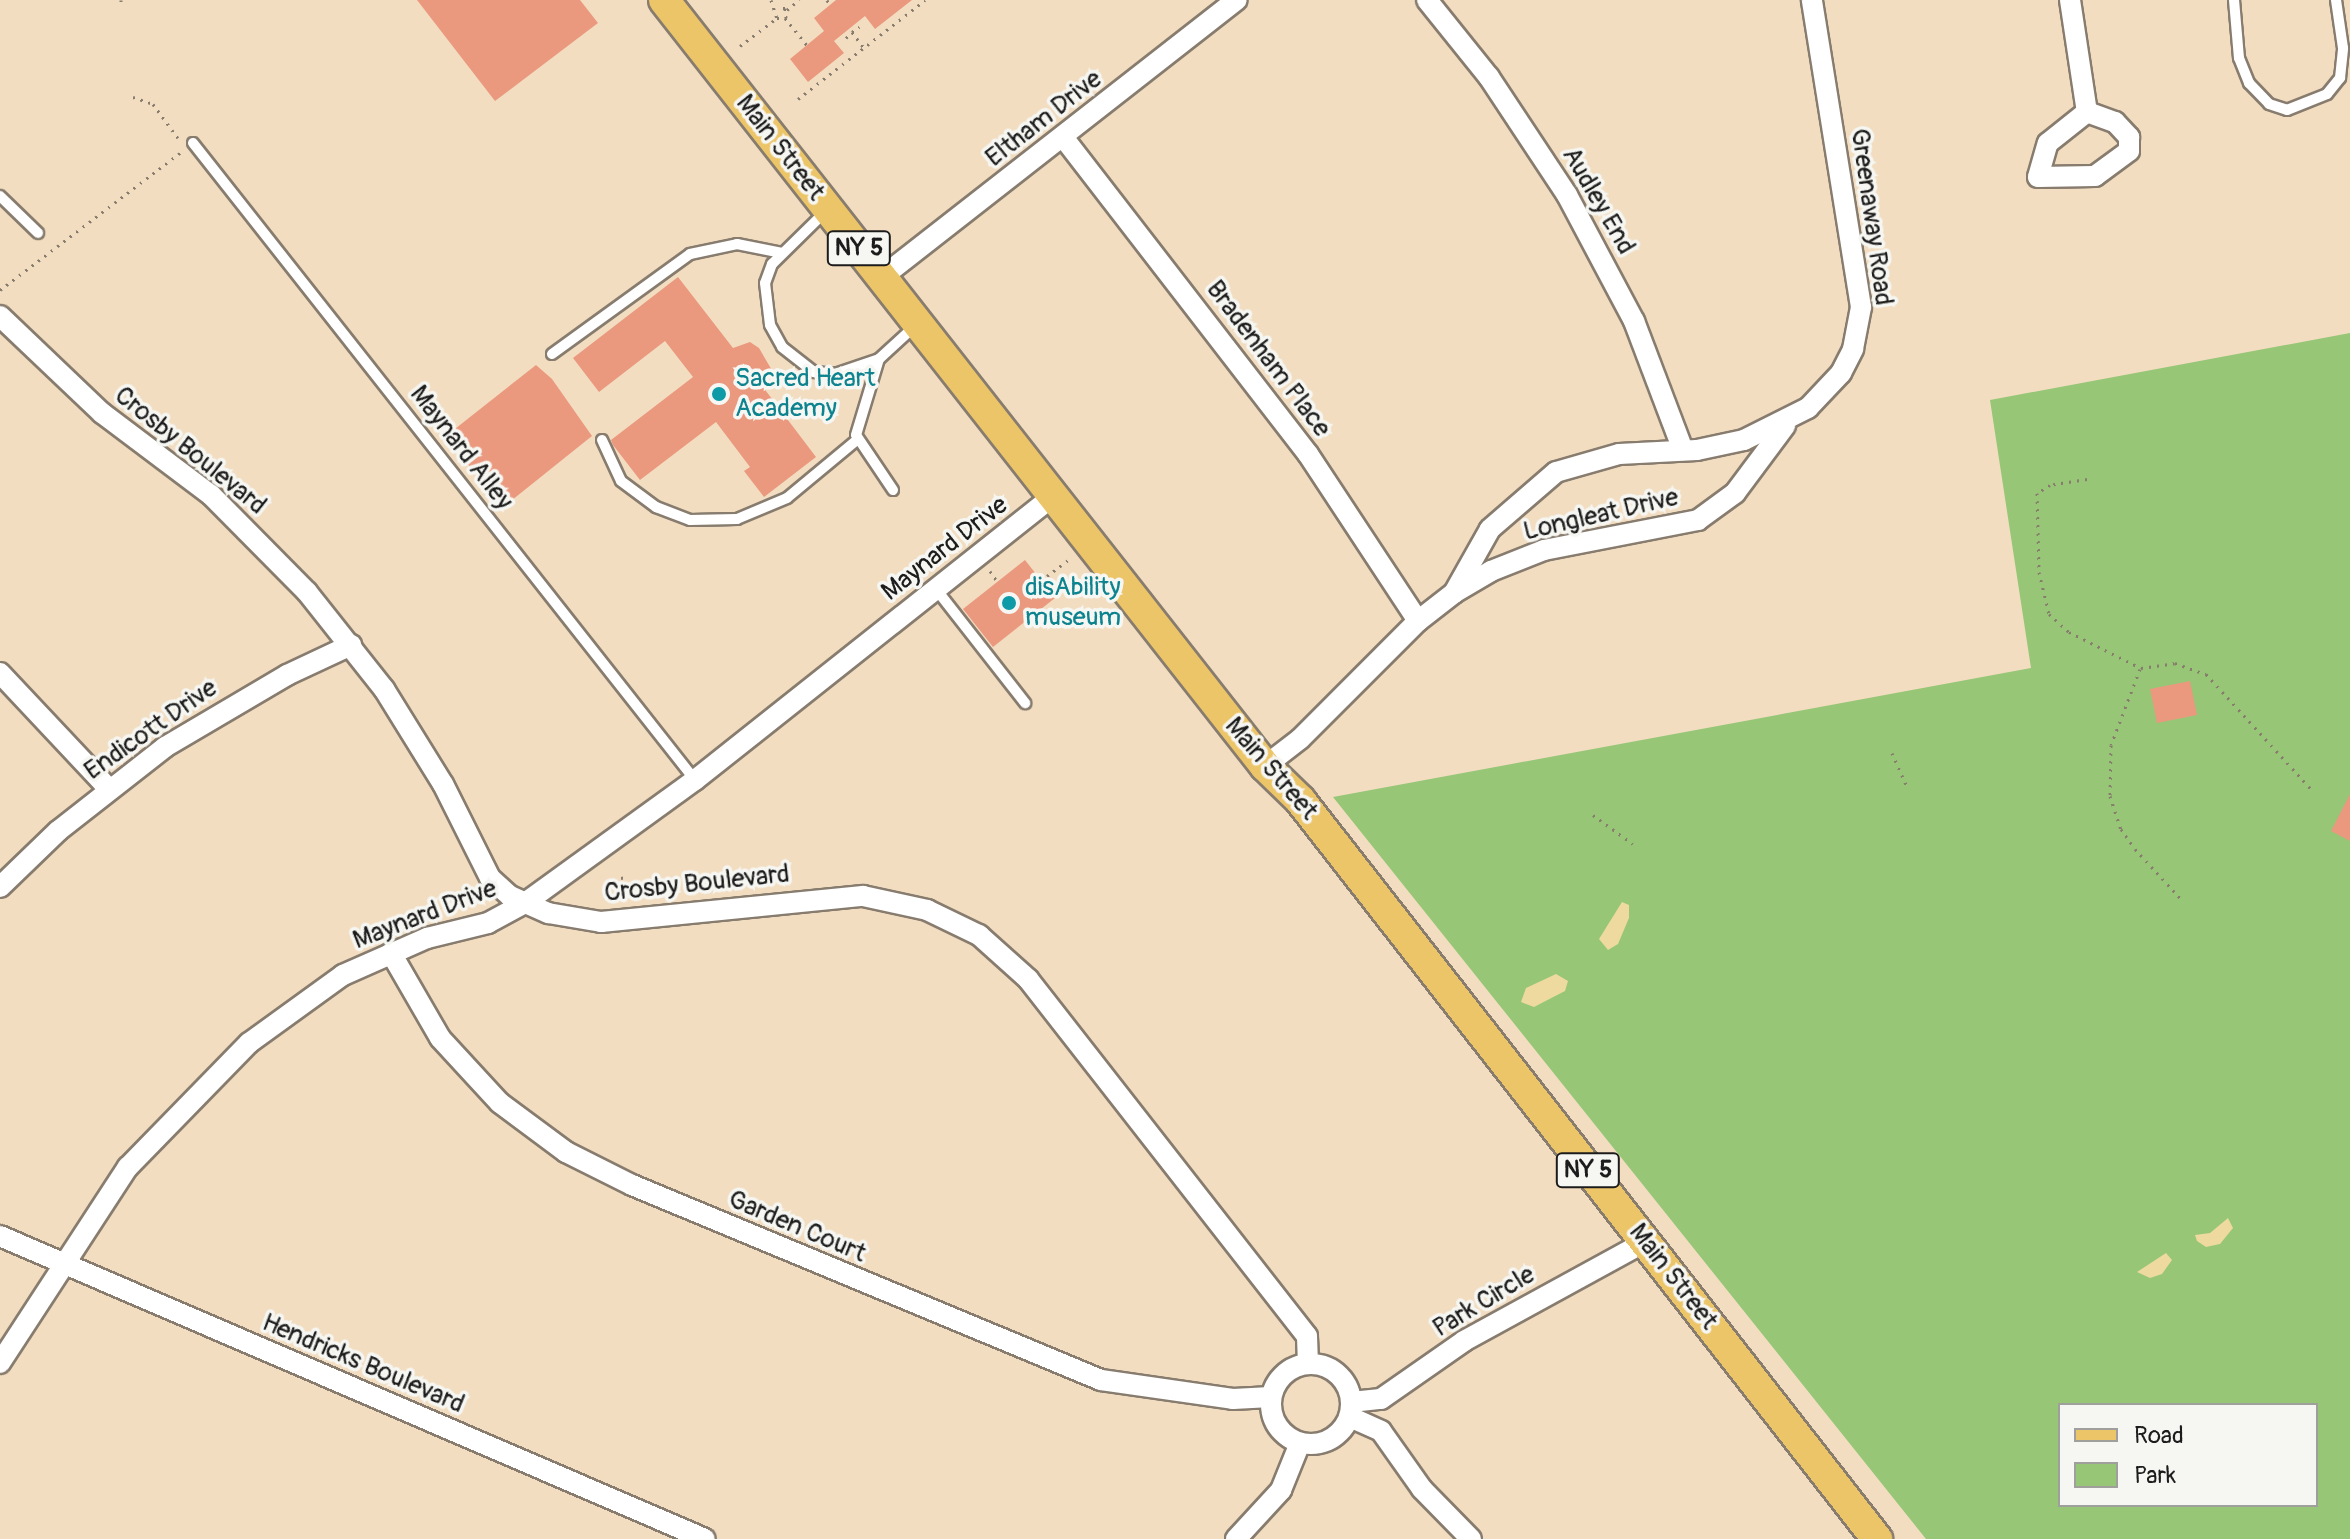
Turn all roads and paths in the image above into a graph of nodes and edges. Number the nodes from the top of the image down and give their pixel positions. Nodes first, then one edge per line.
1 (664, 0) edge
2 (771, 0) edge
3 (799, 0) edge
4 (827, 0) edge
5 (925, 0) edge
6 (1237, 0) edge
7 (1427, 0) edge
8 (1812, 0) edge
9 (2070, 0) edge
10 (2234, 0) edge
11 (2336, 0) edge
12 (830, 5) dead end
13 (778, 8) junction
14 (787, 10) junction
15 (777, 18) junction
16 (785, 18) junction
17 (859, 27) dead end
18 (852, 32) junction
19 (846, 38) dead end
20 (807, 45) dead end
21 (740, 46) dead end
22 (864, 48) junction
23 (133, 97) dead end
24 (798, 99) dead end
25 (2087, 112) dead end
26 (1063, 137) junction
27 (193, 143) joint
28 (179, 153) junction
29 (0, 196) edge
30 (828, 209) junction
31 (38, 233) dead end
32 (782, 253) junction
33 (882, 277) junction
34 (0, 290) edge
35 (0, 316) edge
36 (918, 323) junction
37 (552, 354) dead end
38 (879, 359) junction
39 (1793, 418) junction
40 (858, 439) junction
41 (602, 440) dead end
42 (1683, 450) junction
43 (2087, 479) dead end
44 (893, 490) dead end
45 (1053, 496) junction
46 (1072, 557) dead end
47 (988, 568) dead end
48 (1047, 576) dead end
49 (997, 581) dead end
50 (936, 589) junction
51 (1454, 593) junction
52 (1418, 621) junction
53 (351, 645) junction
54 (2141, 668) junction
55 (0, 673) edge
56 (1025, 703) dead end
57 (1892, 753) dead end
58 (1265, 766) junction
59 (695, 780) junction
60 (1906, 785) dead end
61 (108, 788) junction
62 (2313, 791) dead end
63 (1593, 815) dead end
64 (1633, 844) dead end
65 (0, 887) edge
66 (2181, 899) dead end
67 (525, 903) junction
68 (391, 953) junction
69 (0, 1236) edge
70 (1645, 1242) junction
71 (62, 1263) junction
72 (0, 1363) edge
73 (1308, 1363) junction
74 (1271, 1397) junction
75 (1350, 1409) junction
76 (1300, 1443) junction
77 (705, 1539) edge
78 (1236, 1539) edge
79 (1471, 1539) edge
80 (1877, 1539) edge

1 - 30 main road, Main Street / NY 5
2 - 13 path
3 - 14 path
4 - 12 path
5 - 22 path
6 - 26 street, Eltham Drive
7 - 42 street, Audley End
8 - 39 street, Greenaway Road
9 - 25 street
10 - 11 lane
13 - 14 path
13 - 15 path
14 - 16 path
15 - 16 path
15 - 21 path
16 - 20 path
17 - 18 path
18 - 19 path
18 - 22 path
22 - 24 path
23 - 28 path
26 - 33 street, Eltham Drive
26 - 52 street, Bradenham Place
27 - 28 path
27 - 59 lane, Maynard Alley
28 - 34 path
29 - 31 lane
30 - 32 lane
30 - 33 main road, Main Street / NY 5
32 - 37 lane
32 - 38 lane
33 - 36 main road, Main Street / NY 5
35 - 53 street, Crosby Boulevard
36 - 38 lane
36 - 45 main road, Main Street / NY 5
38 - 40 lane
39 - 42 street, Longleat Drive
39 - 51 street, Longleat Drive
40 - 41 lane
40 - 44 lane
42 - 51 street, Longleat Drive
43 - 54 path
45 - 50 street, Maynard Drive
45 - 58 main road, Main Street / NY 5
46 - 48 path
47 - 49 path
50 - 56 lane
50 - 59 street, Maynard Drive
51 - 52 street, Longleat Drive
52 - 58 street, Longleat Drive
53 - 61 street, Endicott Drive
53 - 67 street, Crosby Boulevard
54 - 62 path
54 - 66 path
55 - 61 street
57 - 60 path
58 - 70 main road, Main Street / NY 5
59 - 67 street, Maynard Drive
61 - 65 street, Endicott Drive
63 - 64 path
67 - 68 street, Maynard Drive
67 - 73 street, Crosby Boulevard
68 - 71 street, Maynard Drive
68 - 74 street, Garden Court
69 - 71 street, Hendricks Boulevard
70 - 75 street, Park Circle
70 - 80 main road, Main Street / NY 5
71 - 72 street, Maynard Drive
71 - 77 street, Hendricks Boulevard
73 - 74 street
73 - 75 street
74 - 76 street
75 - 76 street
75 - 79 street
76 - 78 street

